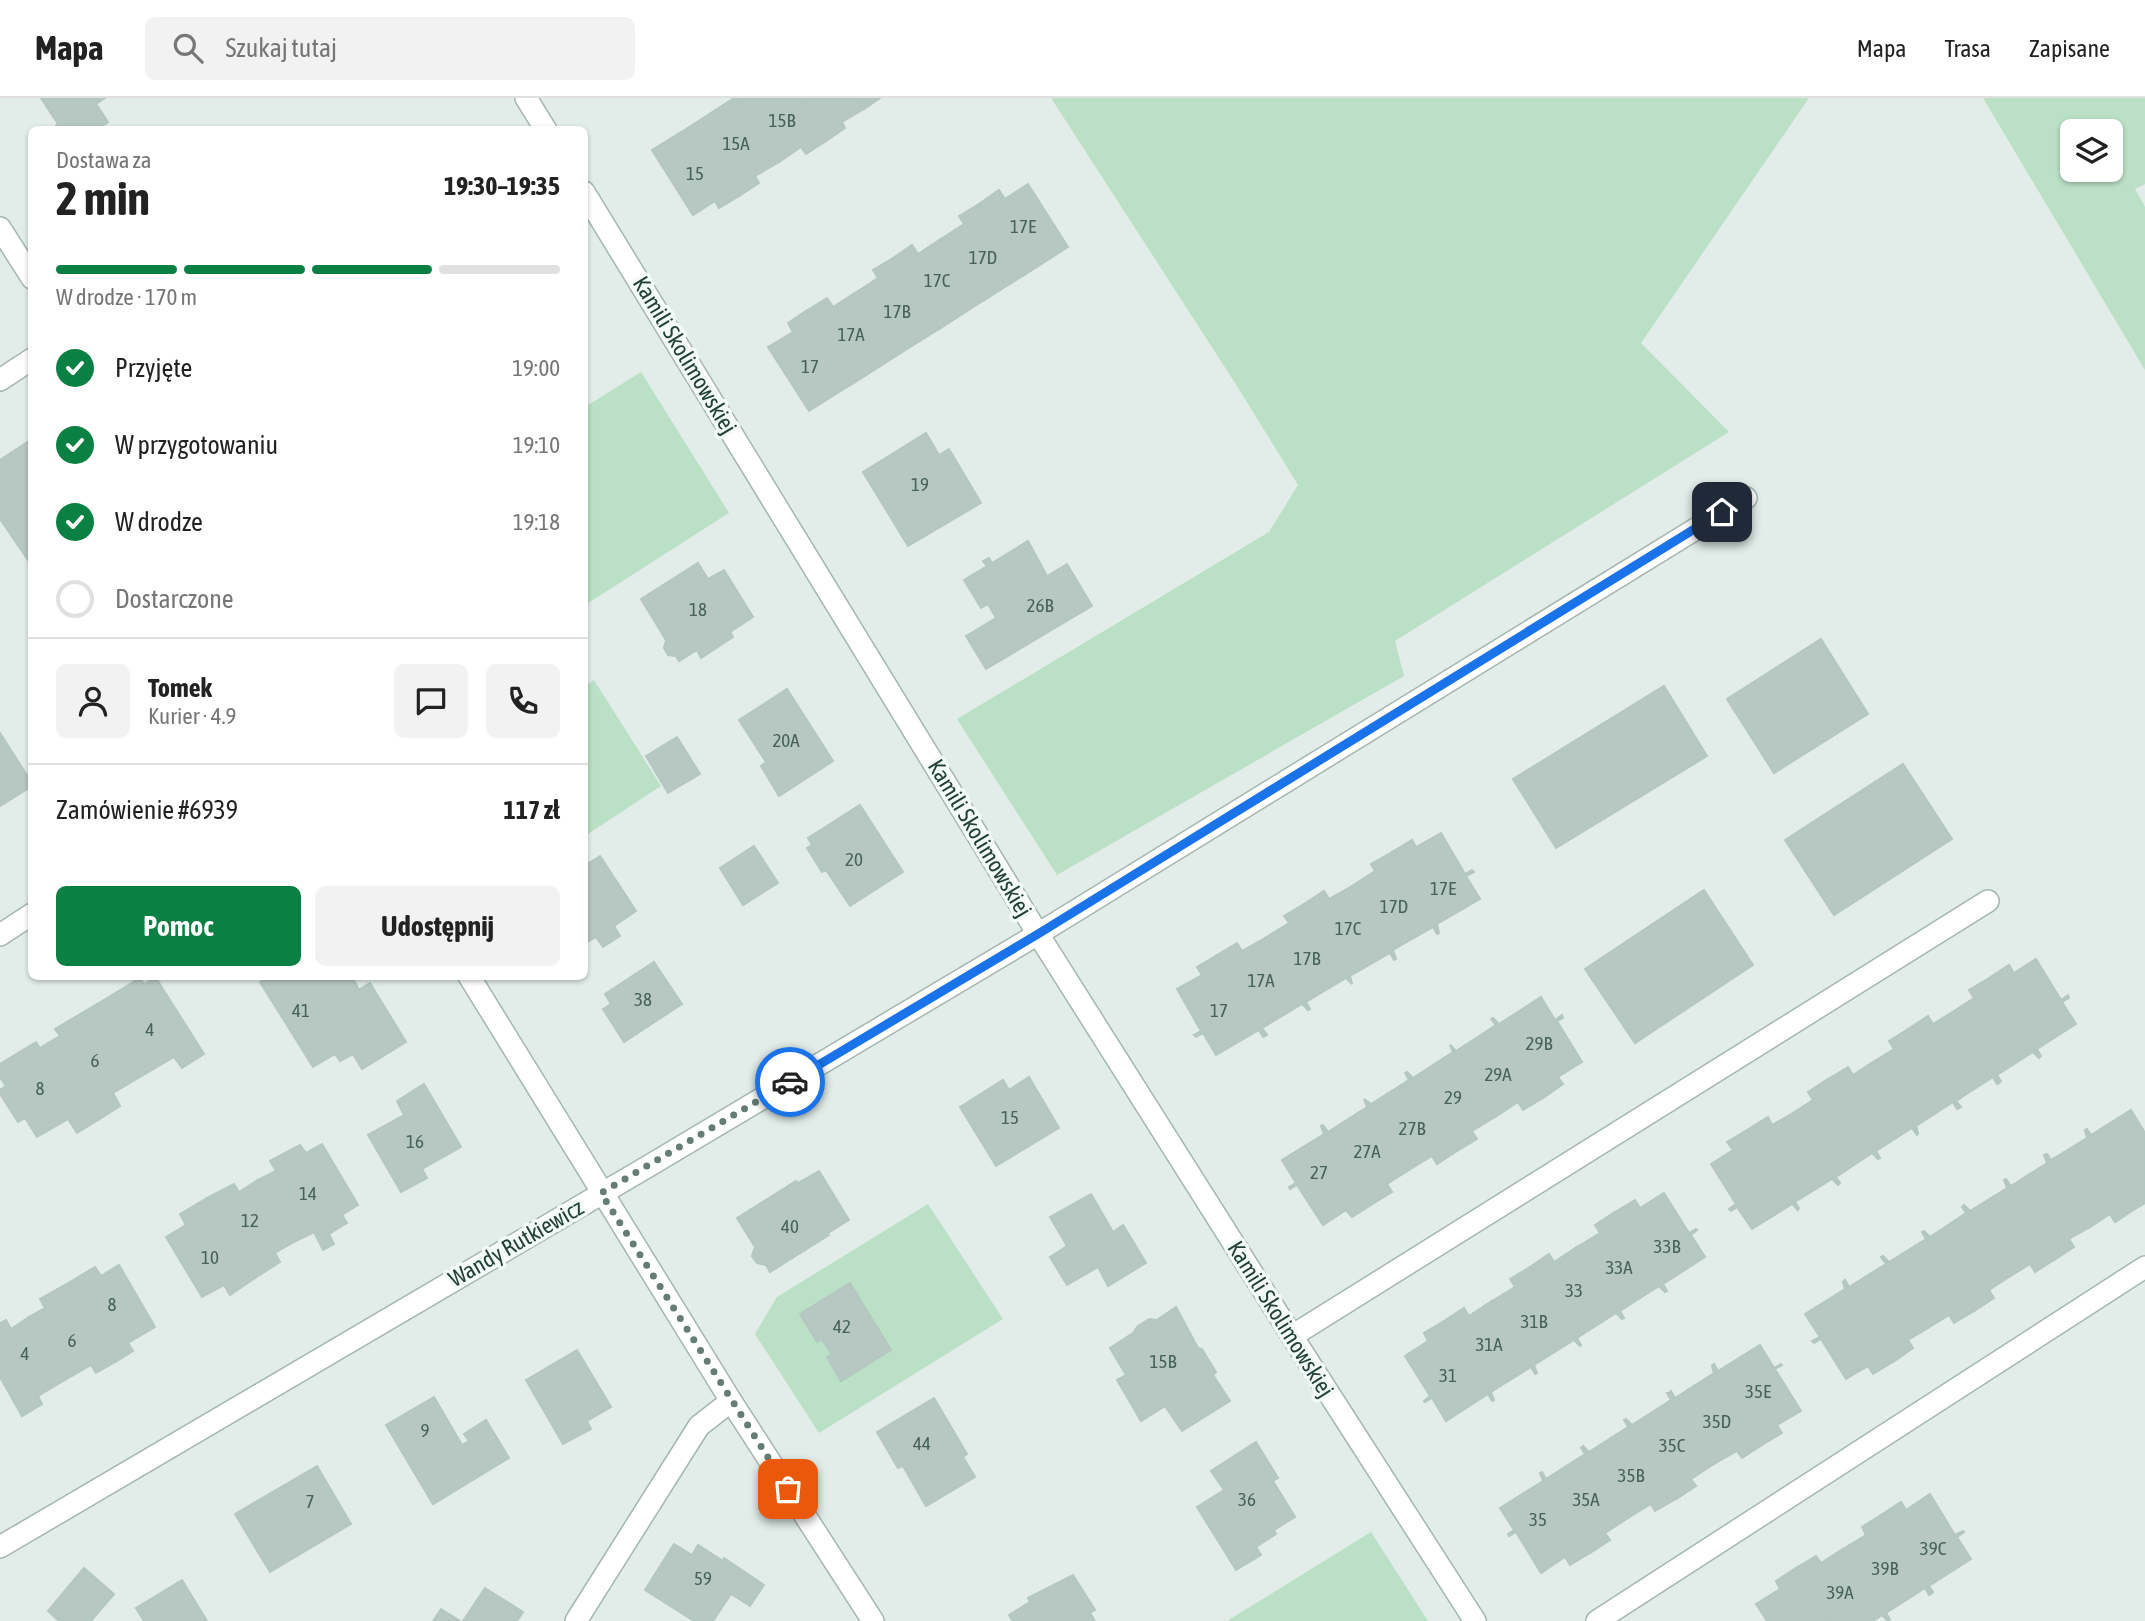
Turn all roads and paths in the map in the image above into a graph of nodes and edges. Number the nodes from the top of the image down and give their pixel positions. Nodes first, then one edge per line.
1 (526, 98) edge
2 (544, 126) edge
3 (588, 199) edge
4 (0, 228) edge
5 (28, 272) edge
6 (28, 362) edge
7 (0, 380) edge
8 (1746, 498) dead end
9 (1988, 901) dead end
10 (28, 917) edge
11 (1038, 934) junction
12 (0, 935) edge
13 (471, 980) edge
14 (601, 1193) junction
15 (2145, 1267) edge
16 (1292, 1336) junction
17 (731, 1401) junction
18 (0, 1546) edge
19 (576, 1621) edge
20 (873, 1621) edge
21 (1475, 1621) edge
22 (1597, 1621) edge

1 - 2 street
3 - 11 street, Kamili Skolimowskiej
4 - 5 street
6 - 7 street
8 - 11 street, Wandy Rutkiewicz
9 - 16 street
10 - 12 street
11 - 14 street, Wandy Rutkiewicz
11 - 16 street, Kamili Skolimowskiej
13 - 14 street
14 - 17 street
14 - 18 street, Wandy Rutkiewicz
15 - 22 street
16 - 21 street, Kamili Skolimowskiej
17 - 19 street
17 - 20 street

